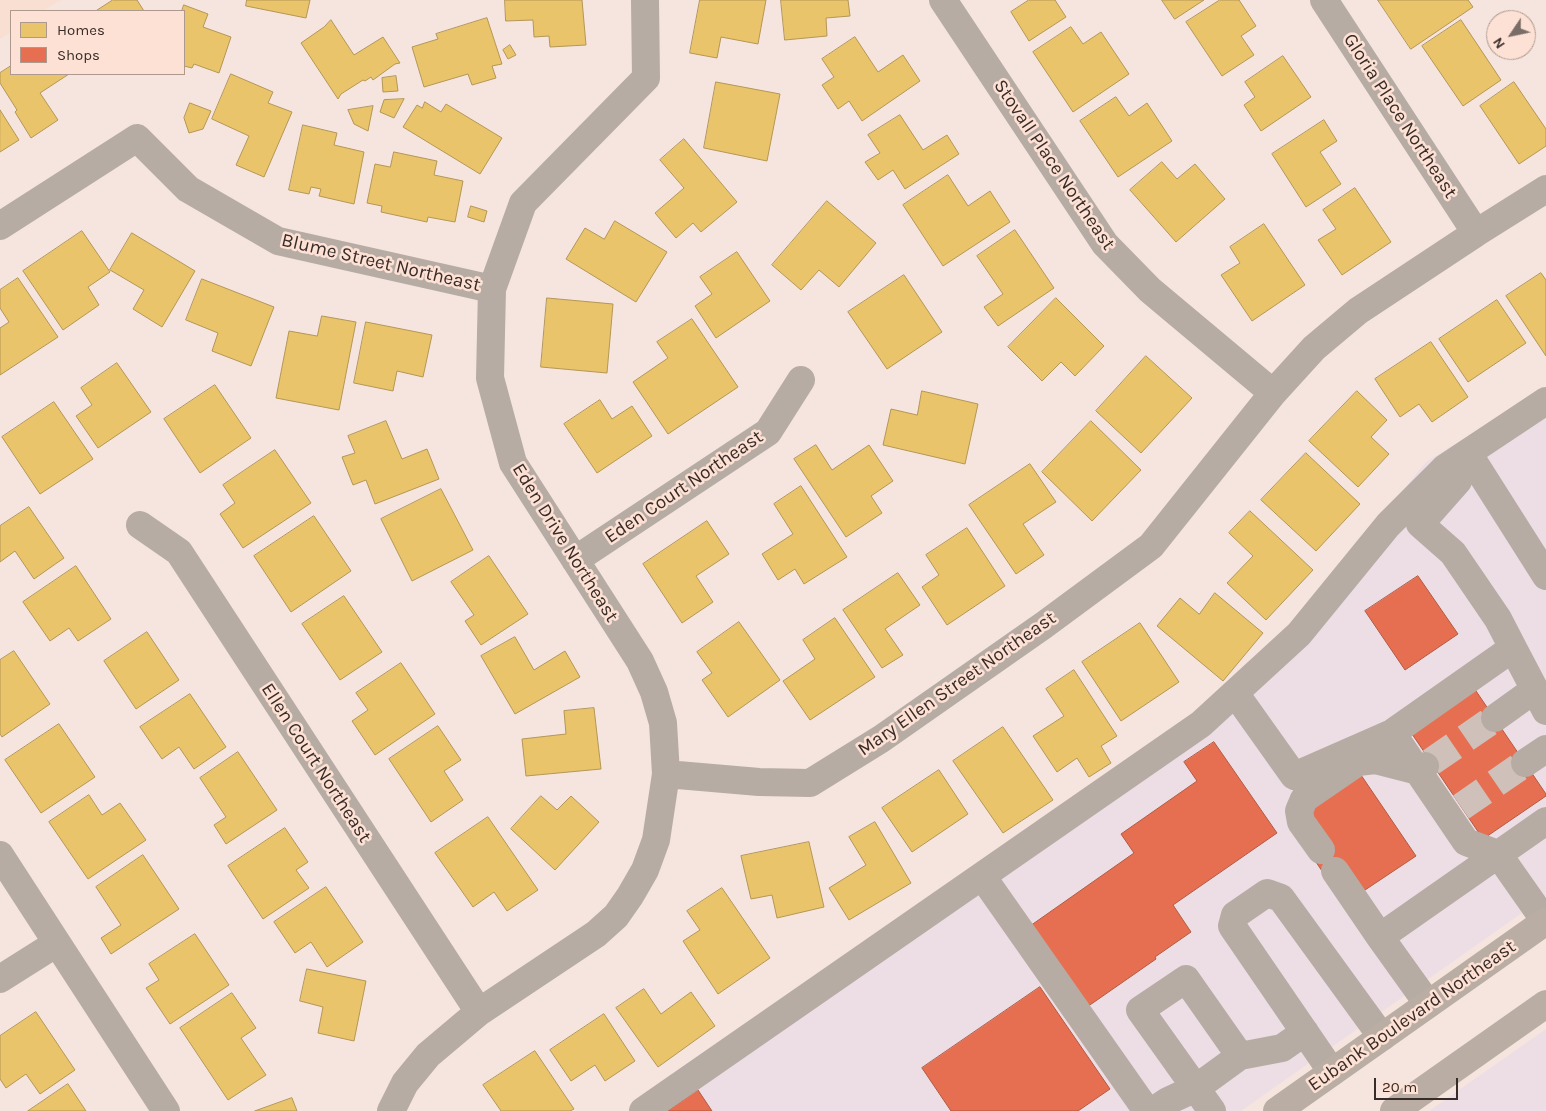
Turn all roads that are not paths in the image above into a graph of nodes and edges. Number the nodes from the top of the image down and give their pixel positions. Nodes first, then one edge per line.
1 (645, 0) edge
2 (943, 0) edge
3 (1324, 0) edge
4 (1546, 189) edge
5 (0, 226) edge
6 (1476, 233) junction
7 (492, 289) junction
8 (801, 380) dead end
9 (1273, 393) junction
10 (1546, 401) edge
11 (1468, 453) junction
12 (1445, 468) junction
13 (140, 526) dead end
14 (575, 560) junction
15 (1546, 576) edge
16 (1513, 648) junction
17 (1235, 693) junction
18 (1540, 700) edge
19 (1494, 718) tunnel mouth
20 (1392, 733) junction
21 (1424, 767) junction
22 (666, 774) junction
23 (1546, 821) edge
24 (1498, 854) junction
25 (0, 855) edge
26 (982, 876) junction
27 (1546, 921) edge
28 (1380, 937) junction
29 (57, 943) junction
30 (0, 979) edge
31 (1428, 1004) junction
32 (1546, 1004) edge
33 (479, 1012) junction
34 (1305, 1032) junction
35 (1382, 1037) junction
36 (1240, 1056) junction
37 (1332, 1072) junction
38 (1196, 1088) junction
39 (166, 1111) edge
40 (391, 1111) edge
41 (643, 1111) edge
42 (1147, 1111) edge
43 (1153, 1111) edge
44 (1212, 1111) edge
45 (1277, 1111) edge
46 (1394, 1111) edge

1 - 7 street, Eden Drive Northeast
2 - 9 street, Stovall Place Northeast
3 - 6 street, Gloria Place Northeast
4 - 6 street, Mary Ellen Street Northeast
5 - 7 street, Blume Street Northeast
6 - 9 street, Mary Ellen Street Northeast
7 - 14 street, Eden Drive Northeast
8 - 14 street, Eden Court Northeast
9 - 22 street, Mary Ellen Street Northeast
10 - 11 street
11 - 12 street
11 - 15 street
12 - 16 street
12 - 17 street
13 - 33 street, Ellen Court Northeast
14 - 22 street, Eden Drive Northeast
16 - 18 street
16 - 20 street
17 - 20 street
17 - 26 street
18 - 19 street
20 - 21 street
21 - 24 street
21 - 28 street
22 - 33 street
23 - 24 street
24 - 27 street
24 - 28 street
25 - 29 street
26 - 41 street
26 - 42 street
27 - 31 main road, Eubank Boulevard Northeast
28 - 31 street
29 - 30 street
29 - 39 street
31 - 35 main road, Eubank Boulevard Northeast
32 - 46 main road
33 - 40 street
34 - 35 street
34 - 36 street
34 - 37 street
35 - 37 main road, Eubank Boulevard Northeast
36 - 38 street
36 - 38 street
37 - 45 main road, Eubank Boulevard Northeast
38 - 43 street
38 - 44 street

